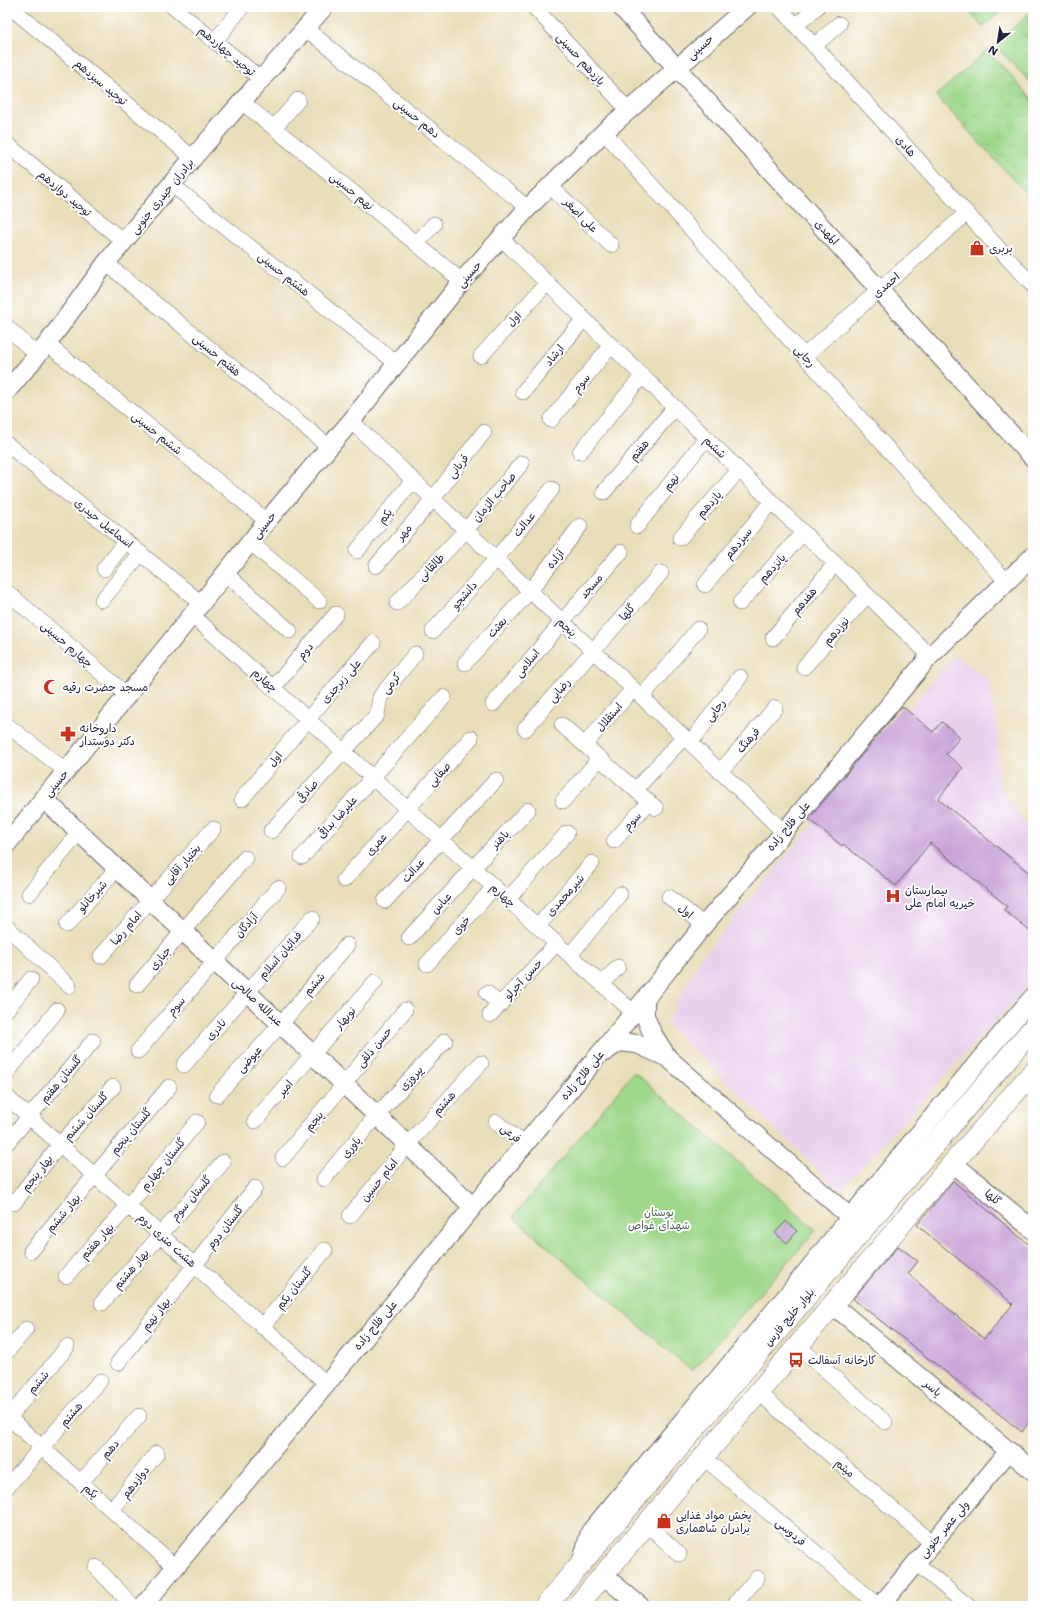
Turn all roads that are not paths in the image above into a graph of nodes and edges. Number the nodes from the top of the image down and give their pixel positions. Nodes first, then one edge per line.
1 (10, 7) edge
2 (174, 7) edge
3 (242, 7) edge
4 (324, 7) edge
5 (534, 7) edge
6 (621, 7) edge
7 (747, 7) edge
8 (779, 7) edge
9 (817, 7) edge
10 (839, 24) dead end
11 (796, 26) junction
12 (305, 28) junction
13 (215, 41) junction
14 (814, 46) junction
15 (676, 67) junction
16 (262, 80) junction
17 (298, 100) dead end
18 (242, 102) junction
19 (628, 110) junction
20 (274, 128) junction
21 (604, 132) junction
22 (9, 148) edge
23 (193, 158) junction
24 (171, 184) junction
25 (550, 186) junction
26 (528, 208) junction
27 (967, 213) junction
28 (434, 224) dead end
29 (500, 238) junction
30 (124, 242) junction
31 (417, 243) junction
32 (611, 245) dead end
33 (106, 263) junction
34 (462, 281) junction
35 (547, 283) junction
36 (1033, 286) edge
37 (880, 290) junction
38 (584, 318) junction
39 (7, 327) edge
40 (611, 345) junction
41 (42, 350) junction
42 (480, 356) dead end
43 (804, 356) junction
44 (396, 363) junction
45 (642, 376) junction
46 (7, 391) edge
47 (524, 392) dead end
48 (675, 408) junction
49 (551, 420) dead end
50 (351, 421) junction
51 (484, 432) dead end
52 (706, 438) junction
53 (7, 444) edge
54 (328, 446) junction
55 (580, 452) dead end
56 (1033, 458) edge
57 (522, 463) dead end
58 (739, 470) junction
59 (413, 480) junction
60 (552, 489) dead end
61 (604, 492) dead end
62 (433, 499) junction
63 (771, 502) junction
64 (266, 521) junction
65 (580, 526) dead end
66 (637, 526) dead end
67 (466, 530) junction
68 (803, 533) junction
69 (680, 538) dead end
70 (126, 541) junction
71 (250, 542) junction
72 (357, 551) dead end
73 (621, 552) dead end
74 (141, 554) junction
75 (1033, 556) edge
76 (496, 559) junction
77 (835, 564) junction
78 (376, 566) dead end
79 (104, 568) dead end
80 (661, 572) dead end
81 (226, 574) junction
82 (1006, 581) junction
83 (705, 585) dead end
84 (530, 591) junction
85 (7, 592) edge
86 (867, 595) junction
87 (102, 600) dead end
88 (319, 601) dead end
89 (396, 603) dead end
90 (740, 603) dead end
91 (197, 609) junction
92 (336, 614) dead end
93 (561, 621) junction
94 (698, 629) dead end
95 (290, 631) dead end
96 (433, 631) dead end
97 (774, 638) dead end
98 (374, 643) dead end
99 (592, 651) junction
100 (415, 654) dead end
101 (930, 656) junction
102 (465, 663) dead end
103 (804, 667) dead end
104 (740, 678) dead end
105 (273, 688) junction
106 (637, 693) junction
107 (127, 695) junction
108 (444, 697) dead end
109 (493, 704) dead end
110 (775, 708) dead end
111 (308, 719) junction
112 (562, 725) dead end
113 (7, 726) edge
114 (526, 729) dead end
115 (471, 738) dead end
116 (687, 740) junction
117 (585, 744) junction
118 (344, 751) junction
119 (600, 758) junction
120 (66, 771) junction
121 (720, 772) junction
122 (373, 777) junction
123 (496, 780) dead end
124 (636, 789) junction
125 (43, 798) junction
126 (242, 799) dead end
127 (563, 801) dead end
128 (408, 809) junction
129 (528, 810) dead end
130 (213, 829) dead end
131 (271, 831) dead end
132 (79, 832) junction
133 (784, 832) junction
134 (567, 833) dead end
135 (441, 839) junction
136 (614, 841) dead end
137 (7, 844) edge
138 (302, 857) dead end
139 (245, 858) dead end
140 (592, 863) dead end
141 (117, 868) junction
142 (473, 868) junction
143 (344, 880) dead end
144 (494, 887) junction
145 (278, 888) dead end
146 (29, 894) dead end
147 (620, 894) dead end
148 (669, 897) dead end
149 (508, 899) junction
150 (151, 900) junction
151 (385, 901) dead end
152 (312, 918) dead end
153 (67, 925) dead end
154 (704, 925) junction
155 (538, 926) junction
156 (7, 927) edge
157 (183, 931) junction
158 (409, 938) dead end
159 (557, 943) junction
160 (347, 945) dead end
161 (570, 955) junction
162 (101, 956) dead end
163 (215, 961) junction
164 (427, 964) dead end
165 (618, 967) dead end
166 (31, 979) dead end
167 (376, 982) dead end
168 (602, 984) junction
169 (137, 985) dead end
170 (69, 986) dead end
171 (248, 992) junction
172 (487, 993) dead end
173 (1033, 997) edge
174 (645, 999) junction
175 (7, 1009) edge
176 (57, 1010) dead end
177 (405, 1010) dead end
178 (634, 1013) junction
179 (281, 1024) junction
180 (1033, 1028) edge
181 (93, 1041) dead end
182 (445, 1041) dead end
183 (138, 1051) dead end
184 (314, 1055) junction
185 (598, 1056) junction
186 (668, 1058) junction
187 (481, 1063) dead end
188 (184, 1065) dead end
189 (1033, 1072) edge
190 (7, 1073) edge
191 (344, 1084) junction
192 (112, 1087) dead end
193 (169, 1087) dead end
194 (217, 1095) dead end
195 (7, 1097) edge
196 (377, 1115) junction
197 (29, 1117) junction
198 (197, 1122) dead end
199 (255, 1122) dead end
200 (496, 1122) dead end
201 (7, 1143) edge
202 (60, 1144) junction
203 (408, 1144) junction
204 (525, 1144) junction
205 (283, 1158) dead end
206 (223, 1162) dead end
207 (953, 1163) junction
208 (94, 1175) junction
209 (324, 1179) dead end
210 (255, 1188) dead end
211 (14, 1202) dead end
212 (128, 1206) junction
213 (474, 1206) junction
214 (350, 1216) dead end
215 (850, 1217) junction
216 (1033, 1230) edge
217 (160, 1235) junction
218 (325, 1250) dead end
219 (31, 1251) dead end
220 (194, 1265) junction
221 (66, 1276) dead end
222 (102, 1303) dead end
223 (833, 1305) junction
224 (262, 1327) junction
225 (26, 1329) dead end
226 (798, 1346) junction
227 (67, 1347) dead end
228 (7, 1352) edge
229 (118, 1363) dead end
230 (100, 1381) dead end
231 (327, 1384) junction
232 (758, 1392) junction
233 (139, 1416) dead end
234 (8, 1418) edge
235 (885, 1422) dead end
236 (42, 1447) junction
237 (1009, 1451) junction
238 (157, 1453) dead end
239 (703, 1457) junction
240 (1033, 1471) edge
241 (81, 1482) junction
242 (7, 1487) edge
243 (112, 1510) junction
244 (647, 1524) junction
245 (932, 1543) junction
246 (679, 1554) dead end
247 (582, 1561) junction
248 (916, 1563) junction
249 (96, 1567) dead end
250 (175, 1567) junction
251 (603, 1575) junction
252 (757, 1578) dead end
253 (133, 1606) edge
254 (143, 1606) edge
255 (545, 1606) edge
256 (577, 1606) edge
257 (640, 1606) edge
258 (733, 1606) edge
259 (880, 1606) edge
260 (968, 1606) edge

1 - 23 street, توحید سیزدهم
2 - 13 street, توحید چهاردهم
3 - 13 street
4 - 12 street, برادران حیدری جنوبی
5 - 19 street, یازدهم حسینی
6 - 15 street, المهدی
7 - 15 street, حسینی
8 - 11 street, هادی
9 - 11 street
10 - 14 street
11 - 14 street, هادی
12 - 16 street, برادران حیدری جنوبی
12 - 26 street, دهم حسینی
13 - 16 street, توحید چهاردهم
14 - 27 street, هادی
15 - 19 street, حسینی
15 - 37 street, المهدی
16 - 18 street, برادران حیدری جنوبی
17 - 20 street
18 - 20 street, نهم حسینی
18 - 23 street, برادران حیدری جنوبی
19 - 21 street, حسینی
20 - 31 street, نهم حسینی
21 - 25 street, حسینی
21 - 43 street, رجایی
22 - 30 street, توحید دوازدهم
23 - 24 street, برادران حیدری جنوبی
24 - 30 street, برادران حیدری جنوبی
24 - 44 street, هشتم حسینی
25 - 26 street, حسینی
25 - 32 street, علی اصغر
26 - 29 street, حسینی
27 - 36 street, هادی
27 - 37 street, احمدی
28 - 31 street
29 - 34 street, حسینی
29 - 35 street, ششم
30 - 33 street, برادران حیدری جنوبی
31 - 34 street, نهم حسینی
33 - 41 street, برادران حیدری جنوبی
33 - 54 street, هفتم حسینی
34 - 44 street, حسینی
35 - 38 street, ششم
35 - 42 street, اول
37 - 43 street, احمدی
37 - 56 street, المهدی
38 - 40 street, ششم
38 - 47 street, ارشاد
39 - 41 street, ششم حسینی
40 - 45 street, ششم
40 - 49 street, سوم
41 - 46 street, برادران حیدری جنوبی
41 - 64 street, ششم حسینی
43 - 82 street, رجایی
44 - 50 street, حسینی
45 - 48 street, ششم
45 - 55 street
48 - 52 street, ششم
48 - 61 street, هفتم
50 - 54 street, حسینی
50 - 59 street, پنجم
51 - 62 street, قربانی
52 - 58 street, ششم
52 - 66 street, نهم
53 - 70 street, اسماعیل حیدری
54 - 64 street, حسینی
57 - 67 street, صاحب الزمان
58 - 63 street, ششم
58 - 69 street, یازدهم
59 - 62 street, پنجم
59 - 72 street, یکم
60 - 76 street, عدالت
62 - 67 street, پنجم
62 - 78 street, مهر
63 - 68 street, ششم
63 - 83 street, سیزدهم
64 - 71 street, حسینی
65 - 84 street, آزاده
67 - 76 street, پنجم
67 - 89 street, طالقانی
68 - 77 street, ششم
68 - 90 street, پانزدهم
70 - 74 street, اسماعیل حیدری
70 - 79 street
71 - 81 street, حسینی
71 - 88 street
73 - 93 street, مسجد
74 - 87 street
74 - 91 street, اسماعیل حیدری
75 - 82 street, علی فلاح زاده
76 - 84 street, پنجم
76 - 96 street, دانشجو
77 - 86 street, ششم
77 - 97 street, هفدهم
80 - 99 street, گلها
81 - 91 street, حسینی
81 - 95 street
82 - 101 street, علی فلاح زاده
84 - 93 street, پنجم
84 - 102 street, بعثت
85 - 107 street, چهارم حسینی
86 - 101 street, ششم
86 - 103 street, نوزدهم
91 - 105 street, چهارم
91 - 107 street, حسینی
92 - 105 street, دوم
93 - 99 street, پنجم
93 - 109 street, اسلامی
94 - 106 street, استقلال
98 - 111 street, علی زبرجدی
99 - 106 street, پنجم
99 - 114 street, رضایی
100 - 118 street, کرمی
101 - 133 street, علی فلاح زاده
104 - 116 street, رجایی
105 - 111 street, چهارم
106 - 116 street, پنجم
106 - 117 street, استقلال
107 - 120 street, حسینی
108 - 122 street
110 - 121 street, فرهنگ
111 - 118 street, چهارم
111 - 126 street, اول
112 - 117 street
113 - 120 street
115 - 128 street, صفایی
116 - 121 street, پنجم
116 - 124 street
117 - 119 street
118 - 122 street, چهارم
118 - 131 street, صادقی
119 - 124 street
119 - 127 street
120 - 125 street, حسینی
121 - 133 street, پنجم
122 - 128 street, چهارم
122 - 138 street, علیرضا بداقی
123 - 135 street
124 - 136 street, سوم
125 - 132 street, عبدالله صالحی
125 - 137 street, حسینی
128 - 135 street, چهارم
128 - 143 street, عمری
129 - 142 street, باهنر
130 - 150 street, بختیار آقایی
132 - 141 street, عبدالله صالحی
132 - 146 street
133 - 154 street, علی فلاح زاده
134 - 149 street
135 - 142 street, چهارم
135 - 151 street, عدالت
139 - 157 street
140 - 155 street, شیرمحمدی
141 - 150 street, عبدالله صالحی
141 - 153 street, شیرخانلو
142 - 144 street, چهارم
142 - 158 street, عباس
144 - 149 street, چهارم
144 - 164 street, خوی
145 - 163 street, آزادگان
147 - 161 street
148 - 154 street, اول
149 - 155 street, چهارم
150 - 157 street, عبدالله صالحی
150 - 162 street, امام رضا
152 - 171 street, فدائیان اسلام
154 - 174 street, علی فلاح زاده
155 - 159 street, چهارم
156 - 170 street
157 - 163 street, عبدالله صالحی
157 - 169 street, جباری
159 - 161 street, چهارم
159 - 172 street, حسن آجرلو
160 - 179 street, ششم
161 - 168 street, چهارم
163 - 171 street, عبدالله صالحی
163 - 183 street, سوم
165 - 168 street
166 - 175 street
167 - 184 street, نوبهار
168 - 178 street, چهارم
171 - 179 street, عبدالله صالحی
171 - 188 street, نادری
173 - 215 street
174 - 178 street, علی فلاح زاده
174 - 186 street
176 - 190 street
177 - 191 street, حسن ذلقی
178 - 185 street, علی فلاح زاده
179 - 184 street, عبدالله صالحی
179 - 194 street, عیوضی
180 - 247 main road, بلوار خلیج فارس
181 - 197 street, گلستان هفتم
182 - 196 street, پیروزی
184 - 191 street, عبدالله صالحی
184 - 199 street, امیر
185 - 186 street
185 - 204 street, علی فلاح زاده
186 - 215 street
187 - 203 street, هشتم
189 - 207 main road
191 - 196 street, عبدالله صالحی
191 - 205 street, پنجم
192 - 202 street, گلستان ششم
193 - 208 street, گلستان پنجم
195 - 197 street, هشت متری دوم
196 - 203 street, عبدالله صالحی
196 - 209 street, یاوری
197 - 201 street, گلستان هفتم
197 - 202 street, هشت متری دوم
198 - 212 street, گلستان چهارم
200 - 204 street, فرعی
202 - 208 street, هشت متری دوم
202 - 211 street, بهار پنجم
203 - 213 street, عبدالله صالحی
203 - 214 street, امام حسین
204 - 213 street, علی فلاح زاده
206 - 217 street, گلستان سوم
207 - 216 street, گلها
207 - 223 main road
208 - 212 street, هشت متری دوم
208 - 219 street, بهار ششم
210 - 220 street, گلستان دوم
212 - 217 street, هشت متری دوم
212 - 221 street, بهار هفتم
213 - 231 street, علی فلاح زاده
215 - 247 street
217 - 220 street, هشت متری دوم
217 - 222 street, بهار هشتم
218 - 224 street, گلستان یکم
220 - 224 street, هشت متری دوم
220 - 229 street, بهار نهم
223 - 226 main road
223 - 237 street, یاسر
224 - 231 street, هشت متری دوم
225 - 228 street
226 - 232 main road
226 - 235 street
227 - 234 street, ششم
230 - 236 street, هشتم
231 - 250 street, علی فلاح زاده
232 - 239 main road
232 - 245 street, میثم
233 - 241 street, دهم
234 - 236 street, یکم
236 - 241 street, یکم
236 - 242 street
237 - 240 street, یاسر
237 - 245 street, ولی عصر جنوبی
238 - 243 street, دوازدهم
239 - 244 main road
239 - 259 street, فردوسی
241 - 243 street, یکم
243 - 250 street, یکم
244 - 246 street
244 - 251 main road
245 - 248 street, ولی عصر جنوبی
247 - 255 main road, بلوار خلیج فارس
248 - 259 street, ولی عصر جنوبی
248 - 260 street
249 - 253 street
250 - 254 street, علی فلاح زاده
251 - 256 main road
251 - 257 street
252 - 258 street

